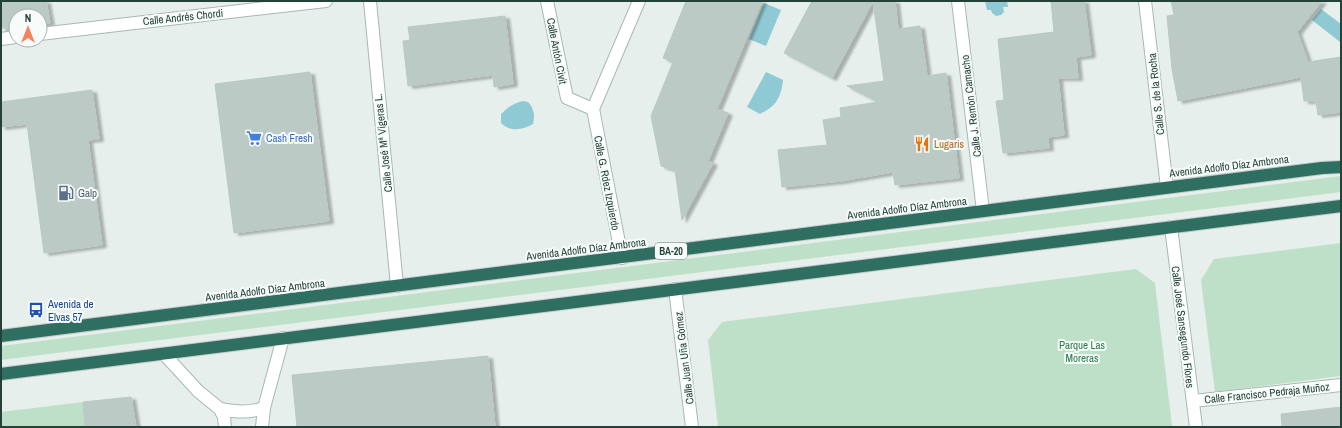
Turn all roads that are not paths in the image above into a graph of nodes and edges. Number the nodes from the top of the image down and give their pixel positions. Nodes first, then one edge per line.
1 (326, 1) edge
2 (370, 1) edge
3 (547, 1) edge
4 (639, 1) edge
5 (958, 1) edge
6 (1145, 1) edge
7 (48, 33) edge
8 (593, 109) junction
9 (1341, 167) edge
10 (1166, 188) junction
11 (1341, 206) edge
12 (983, 211) junction
13 (1171, 227) junction
14 (622, 258) junction
15 (397, 286) junction
16 (675, 289) junction
17 (1, 336) edge
18 (283, 338) junction
19 (164, 354) junction
20 (1, 374) edge
21 (1341, 385) edge
22 (1193, 401) junction
23 (264, 408) junction
24 (220, 409) junction
25 (225, 427) edge
26 (262, 427) edge
27 (692, 427) edge
28 (1196, 427) edge

1 - 7 street, Calle Andrés Chordi
2 - 15 street, Calle José Mª Vigeras L.
3 - 8 street, Calle Antón Civit
4 - 8 street
5 - 12 street, Calle J. Remón Camacho
6 - 10 street, Calle S. de la Rocha
8 - 14 street, Calle G. Rdez Izquierdo
9 - 10 highway, Avenida Adolfo Díaz Ambrona / BA-20
10 - 12 highway, Avenida Adolfo Díaz Ambrona / BA-20
11 - 13 highway
12 - 14 highway, Avenida Adolfo Díaz Ambrona / BA-20
13 - 16 highway
13 - 22 street, Calle José Sansegundo Flores
14 - 15 highway, Avenida Adolfo Díaz Ambrona / BA-20
15 - 17 highway, Avenida Adolfo Díaz Ambrona / BA-20
16 - 18 highway
16 - 27 street, Calle Juan Uña Gómez
18 - 19 highway
18 - 23 street
19 - 20 highway
19 - 24 street
21 - 22 street, Calle Francisco Pedraja Muñoz
22 - 28 street, Calle José Sansegundo Flores
23 - 24 street
23 - 26 street
24 - 25 street

